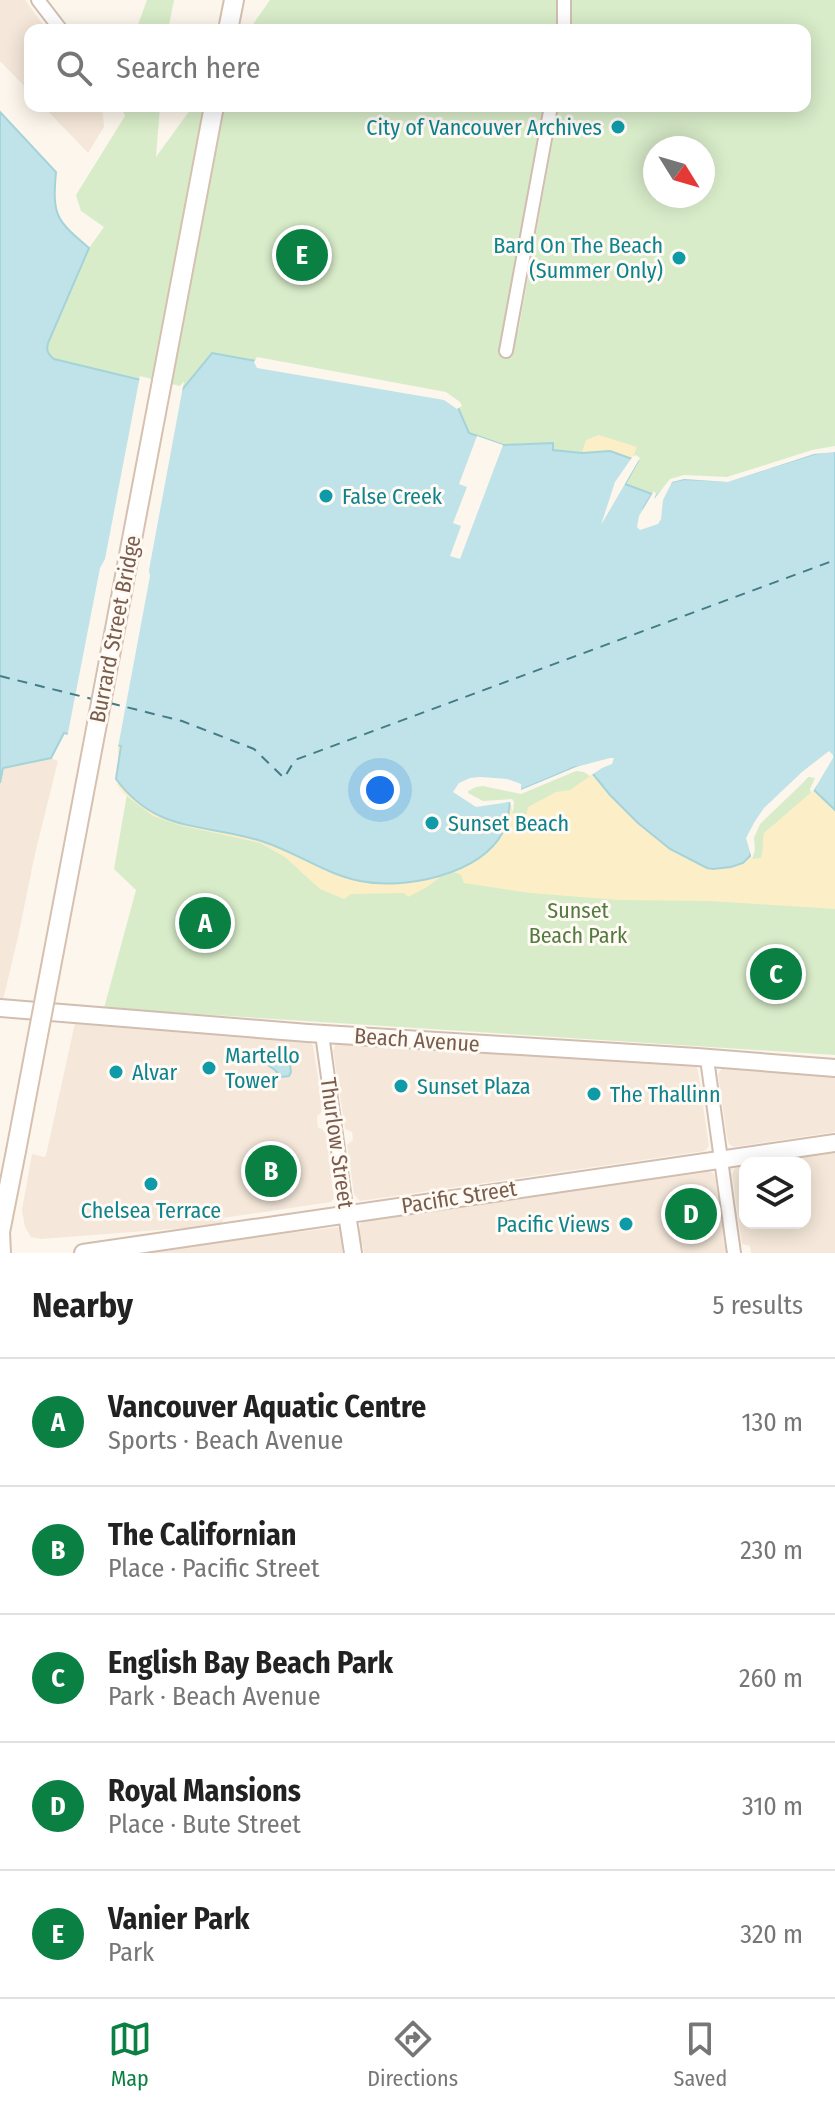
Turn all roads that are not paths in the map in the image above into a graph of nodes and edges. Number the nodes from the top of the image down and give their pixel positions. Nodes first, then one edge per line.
1 (38, 0) edge
2 (234, 0) edge
3 (564, 0) edge
4 (56, 24) edge
5 (229, 24) edge
6 (564, 24) edge
7 (213, 112) edge
8 (550, 112) edge
9 (506, 351) dead end
10 (0, 1008) edge
11 (322, 1034) junction
12 (707, 1059) junction
13 (835, 1068) edge
14 (835, 1143) edge
15 (720, 1160) junction
16 (347, 1214) junction
17 (1, 1253) edge
18 (83, 1253) edge
19 (353, 1253) edge
20 (734, 1253) edge

1 - 4 street
2 - 5 main road
3 - 6 street
7 - 17 main road, Burrard Street Bridge, bridge
8 - 9 street
10 - 11 street, Beach Avenue
11 - 12 street, Beach Avenue
11 - 16 street, Thurlow Street
12 - 13 street, Beach Avenue
12 - 15 street
14 - 15 street, Pacific Street
15 - 16 street, Pacific Street
15 - 20 street
16 - 18 street, Pacific Street
16 - 19 street, Thurlow Street

